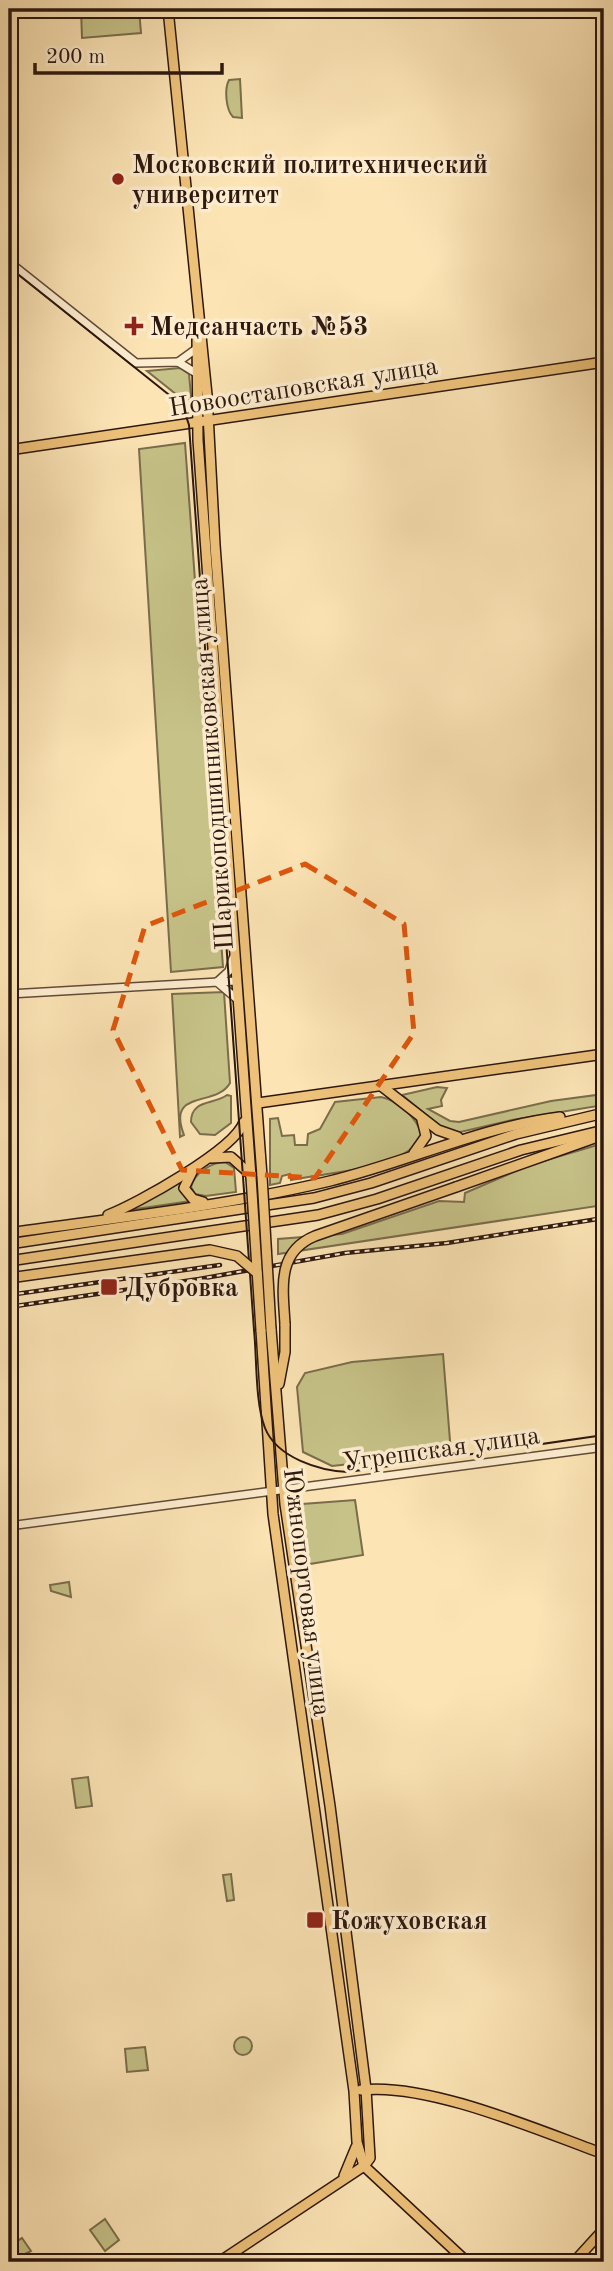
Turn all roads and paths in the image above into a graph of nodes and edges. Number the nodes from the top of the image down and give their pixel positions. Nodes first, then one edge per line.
1 (169, 13) edge
2 (9, 262) edge
3 (198, 328) junction
4 (196, 349) junction
5 (178, 362) junction
6 (604, 362) edge
7 (196, 373) junction
8 (209, 422) junction
9 (198, 423) junction
10 (9, 450) edge
11 (233, 957) junction
12 (247, 961) junction
13 (236, 981) junction
14 (217, 982) junction
15 (9, 995) edge
16 (250, 997) junction
17 (237, 999) junction
18 (604, 1054) edge
19 (380, 1085) junction
20 (244, 1091) junction
21 (276, 1101) junction
22 (258, 1103) junction
23 (604, 1112) edge
24 (416, 1113) junction
25 (246, 1118) junction
26 (604, 1132) edge
27 (467, 1136) junction
28 (260, 1141) junction
29 (407, 1157) junction
30 (202, 1163) junction
31 (251, 1177) junction
32 (212, 1202) junction
33 (86, 1222) junction
34 (9, 1233) edge
35 (9, 1244) edge
36 (9, 1261) edge
37 (257, 1273) junction
38 (9, 1278) edge
39 (277, 1396) junction
40 (273, 1421) junction
41 (604, 1447) edge
42 (283, 1491) junction
43 (271, 1492) junction
44 (9, 1526) edge
45 (366, 2089) junction
46 (354, 2091) junction
47 (357, 2142) junction
48 (604, 2154) edge
49 (364, 2166) junction
50 (342, 2179) junction
51 (604, 2229) edge
52 (219, 2262) edge
53 (467, 2262) edge
54 (574, 2262) edge

1 - 3 main road
2 - 5 street
3 - 4 main road, Шарикоподшипниковская улица
3 - 8 main road, Шарикоподшипниковская улица
4 - 5 street
4 - 7 main road, Шарикоподшипниковская улица
5 - 7 street
6 - 8 main road, Новоостаповская улица
7 - 9 main road, Шарикоподшипниковская улица
8 - 9 main road, Новоостаповская улица
8 - 12 main road, Шарикоподшипниковская улица
9 - 10 main road, Новоостаповская улица
9 - 11 main road, Шарикоподшипниковская улица
11 - 13 main road, Шарикоподшипниковская улица
11 - 14 street
12 - 13 street
12 - 16 main road, Шарикоподшипниковская улица
13 - 14 street
13 - 16 street
13 - 17 main road, Шарикоподшипниковская улица
14 - 15 street
14 - 17 street
16 - 22 main road, Шарикоподшипниковская улица
17 - 20 main road, Шарикоподшипниковская улица
18 - 19 main road
19 - 21 main road
19 - 24 main road
20 - 22 main road
20 - 25 main road, Южнопортовая улица
21 - 22 main road
21 - 28 main road
22 - 25 main road
22 - 28 main road, Южнопортовая улица
23 - 27 main road
23 - 35 main road
24 - 27 main road
24 - 29 main road
25 - 30 main road
25 - 31 main road, Южнопортовая улица
26 - 36 main road
26 - 39 main road, bridge
27 - 29 main road
28 - 39 main road, Южнопортовая улица, bridge
29 - 32 main road
30 - 31 main road
30 - 32 main road
30 - 33 main road
31 - 37 main road, Южнопортовая улица, bridge
32 - 33 main road
33 - 34 main road
37 - 38 main road, bridge
37 - 40 main road, Южнопортовая улица, bridge
39 - 40 main road, Южнопортовая улица
40 - 42 main road, Южнопортовая улица
40 - 43 main road, Южнопортовая улица
41 - 42 street, Угрешская улица
42 - 43 street, Угрешская улица
42 - 45 main road, Южнопортовая улица
43 - 44 street, Угрешская улица
43 - 46 main road, Южнопортовая улица
45 - 46 main road
45 - 48 main road
45 - 49 main road, Южнопортовая улица
46 - 47 main road, Южнопортовая улица
47 - 49 main road, Южнопортовая улица
47 - 50 main road
49 - 50 main road
49 - 53 main road
50 - 52 main road
51 - 54 main road

